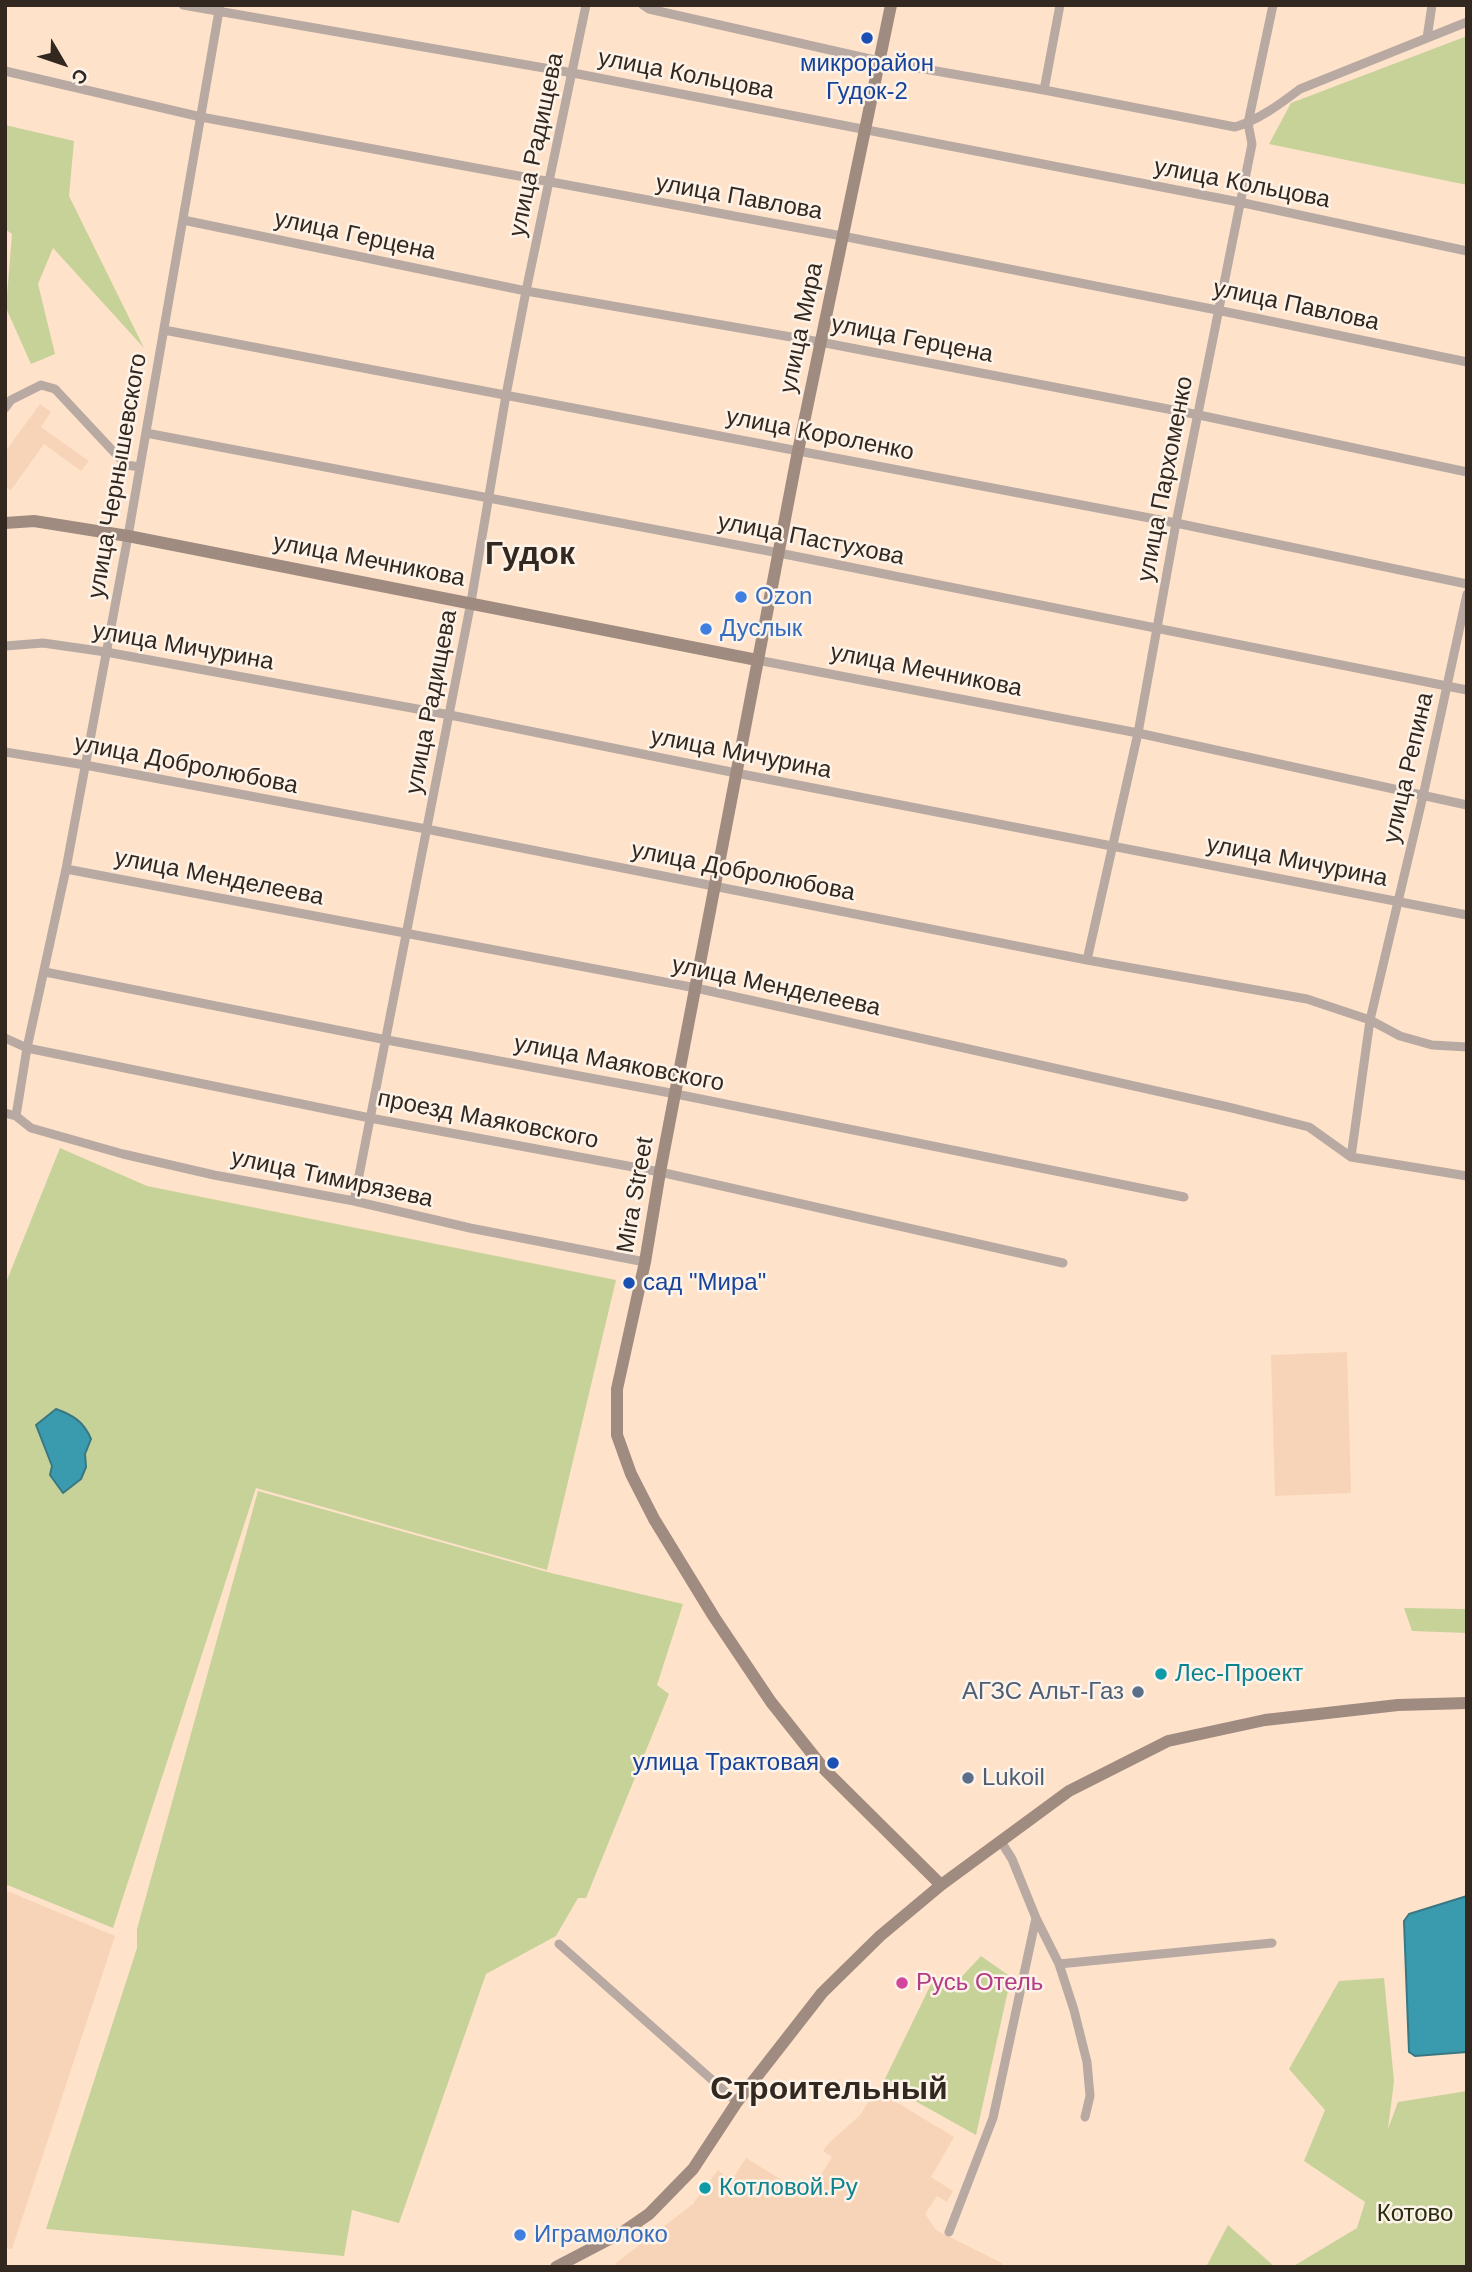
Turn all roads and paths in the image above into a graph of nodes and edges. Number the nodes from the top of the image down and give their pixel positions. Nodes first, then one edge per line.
1 (183, 5) edge
2 (586, 5) edge
3 (643, 5) edge
4 (891, 5) edge
5 (1060, 5) edge
6 (1273, 5) edge
7 (1432, 5) edge
8 (220, 8) edge
9 (1467, 22) edge
10 (1427, 38) junction
11 (879, 61) junction
12 (5, 71) edge
13 (573, 73) junction
14 (1044, 90) junction
15 (201, 117) junction
16 (1248, 124) junction
17 (866, 130) junction
18 (548, 182) junction
19 (1239, 202) junction
20 (183, 220) junction
21 (842, 236) junction
22 (1467, 251) edge
23 (526, 291) junction
24 (1217, 310) junction
25 (164, 330) junction
26 (820, 342) junction
27 (1467, 362) edge
28 (506, 395) junction
29 (5, 408) edge
30 (1199, 415) junction
31 (146, 433) junction
32 (798, 451) junction
33 (140, 467) junction
34 (1467, 472) edge
35 (490, 497) junction
36 (5, 523) edge
37 (1176, 523) junction
38 (128, 536) junction
39 (779, 553) junction
40 (1467, 584) edge
41 (1467, 594) edge
42 (471, 602) junction
43 (1157, 629) junction
44 (5, 646) edge
45 (106, 652) junction
46 (757, 660) junction
47 (1448, 686) junction
48 (1467, 690) edge
49 (450, 715) junction
50 (1138, 733) junction
51 (5, 752) edge
52 (85, 765) junction
53 (736, 773) junction
54 (1423, 796) junction
55 (1467, 805) edge
56 (426, 829) junction
57 (1111, 845) junction
58 (66, 869) junction
59 (716, 887) junction
60 (1399, 901) junction
61 (1467, 915) edge
62 (406, 933) junction
63 (1087, 960) junction
64 (45, 972) junction
65 (696, 988) junction
66 (1370, 1020) junction
67 (5, 1038) edge
68 (387, 1040) junction
69 (1467, 1047) edge
70 (27, 1048) junction
71 (676, 1094) junction
72 (5, 1113) edge
73 (16, 1116) junction
74 (370, 1118) junction
75 (1351, 1157) junction
76 (660, 1172) junction
77 (1467, 1176) edge
78 (1184, 1197) dead end
79 (354, 1200) junction
80 (645, 1262) junction
81 (1063, 1263) dead end
82 (1467, 1703) edge
83 (1000, 1840) junction
84 (941, 1885) junction
85 (1036, 1918) junction
86 (1272, 1943) dead end
87 (559, 1944) dead end
88 (1059, 1964) junction
89 (737, 2102) junction
90 (1085, 2117) dead end
91 (949, 2232) dead end
92 (556, 2267) edge

1 - 8 street, улица Кольцова
2 - 13 street, улица Радищева
3 - 11 street
4 - 11 main road, улица Мира
5 - 14 street
6 - 16 street, улица Пархоменко
7 - 10 street
8 - 13 street, улица Кольцова
8 - 15 street, улица Чернышевского
9 - 10 street
10 - 16 street
11 - 14 street
11 - 17 main road, улица Мира
12 - 15 street, улица Павлова
13 - 17 street, улица Кольцова
13 - 18 street, улица Радищева
14 - 16 street
15 - 18 street, улица Павлова
15 - 20 street, улица Чернышевского
16 - 19 street, улица Пархоменко
17 - 19 street, улица Кольцова
17 - 21 main road, улица Мира
18 - 21 street, улица Павлова
18 - 23 street, улица Радищева
19 - 22 street, улица Кольцова
19 - 24 street, улица Пархоменко
20 - 23 street, улица Герцена
20 - 25 street, улица Чернышевского
21 - 24 street, улица Павлова
21 - 26 main road, улица Мира
23 - 26 street, улица Герцена
23 - 28 street, улица Радищева
24 - 27 street, улица Павлова
24 - 30 street, улица Пархоменко
25 - 28 street, улица Короленко
25 - 31 street, улица Чернышевского
26 - 30 street, улица Герцена
26 - 32 main road, улица Мира
28 - 32 street, улица Короленко
28 - 35 street, улица Радищева
29 - 33 street
30 - 34 street, улица Герцена
30 - 37 street, улица Пархоменко
31 - 33 street, улица Чернышевского
31 - 35 street, улица Пастухова
32 - 37 street, улица Короленко
32 - 39 main road, улица Мира
33 - 38 street, улица Чернышевского
35 - 39 street, улица Пастухова
35 - 42 street, улица Радищева
36 - 38 main road, улица Мечникова
37 - 40 street, улица Короленко
37 - 43 street, улица Пархоменко
38 - 42 main road, улица Мечникова
38 - 45 street, улица Чернышевского
39 - 43 street, улица Пастухова
39 - 46 main road, улица Мира
41 - 47 street, улица Репина
42 - 46 main road, улица Мечникова
42 - 49 street, улица Радищева
43 - 47 street, улица Пастухова
43 - 50 street, улица Пархоменко
44 - 45 street, улица Мичурина
45 - 49 street, улица Мичурина
45 - 52 street, улица Чернышевского
46 - 50 street, улица Мечникова
46 - 53 main road, Mira Street
47 - 48 street, улица Пастухова
47 - 54 street, улица Репина
49 - 53 street, улица Мичурина
49 - 56 street, улица Радищева
50 - 54 street, улица Мечникова
50 - 57 street, улица Пархоменко
51 - 52 street, улица Добролюбова
52 - 56 street, улица Добролюбова
52 - 58 street, улица Чернышевского
53 - 57 street, улица Мичурина
53 - 59 main road, Mira Street
54 - 55 street, улица Мечникова
54 - 60 street, улица Репина
56 - 59 street, улица Добролюбова
56 - 62 street, улица Радищева
57 - 60 street, улица Мичурина
57 - 63 street, улица Пархоменко
58 - 62 street, улица Менделеева
58 - 64 street, улица Чернышевского
59 - 63 street, улица Добролюбова
59 - 65 main road, Mira Street
60 - 61 street, улица Мичурина
60 - 66 street, улица Репина
62 - 65 street, улица Менделеева
62 - 68 street, улица Радищева
63 - 66 street, улица Добролюбова
64 - 68 street, улица Маяковского
64 - 70 street, улица Чернышевского
65 - 71 main road, Mira Street
65 - 75 street, улица Менделеева
66 - 69 street, улица Добролюбова
66 - 75 street, улица Репина
67 - 70 street
68 - 71 street, улица Маяковского
68 - 74 street, улица Радищева
70 - 73 street, улица Чернышевского
70 - 74 street, проезд Маяковского
71 - 76 main road, Mira Street
71 - 78 street, улица Маяковского
72 - 73 street, улица Тимирязева
73 - 79 street, улица Тимирязева
74 - 76 street, проезд Маяковского
74 - 79 street, улица Радищева
75 - 77 street, улица Менделеева
76 - 80 main road, Mira Street
76 - 81 street, проезд Маяковского
79 - 80 street, улица Тимирязева
80 - 84 main road, Mira Street
82 - 83 main road
83 - 84 main road
83 - 85 street
84 - 89 main road
85 - 88 street
85 - 91 street
86 - 88 street
87 - 89 street
88 - 90 street
89 - 92 main road

